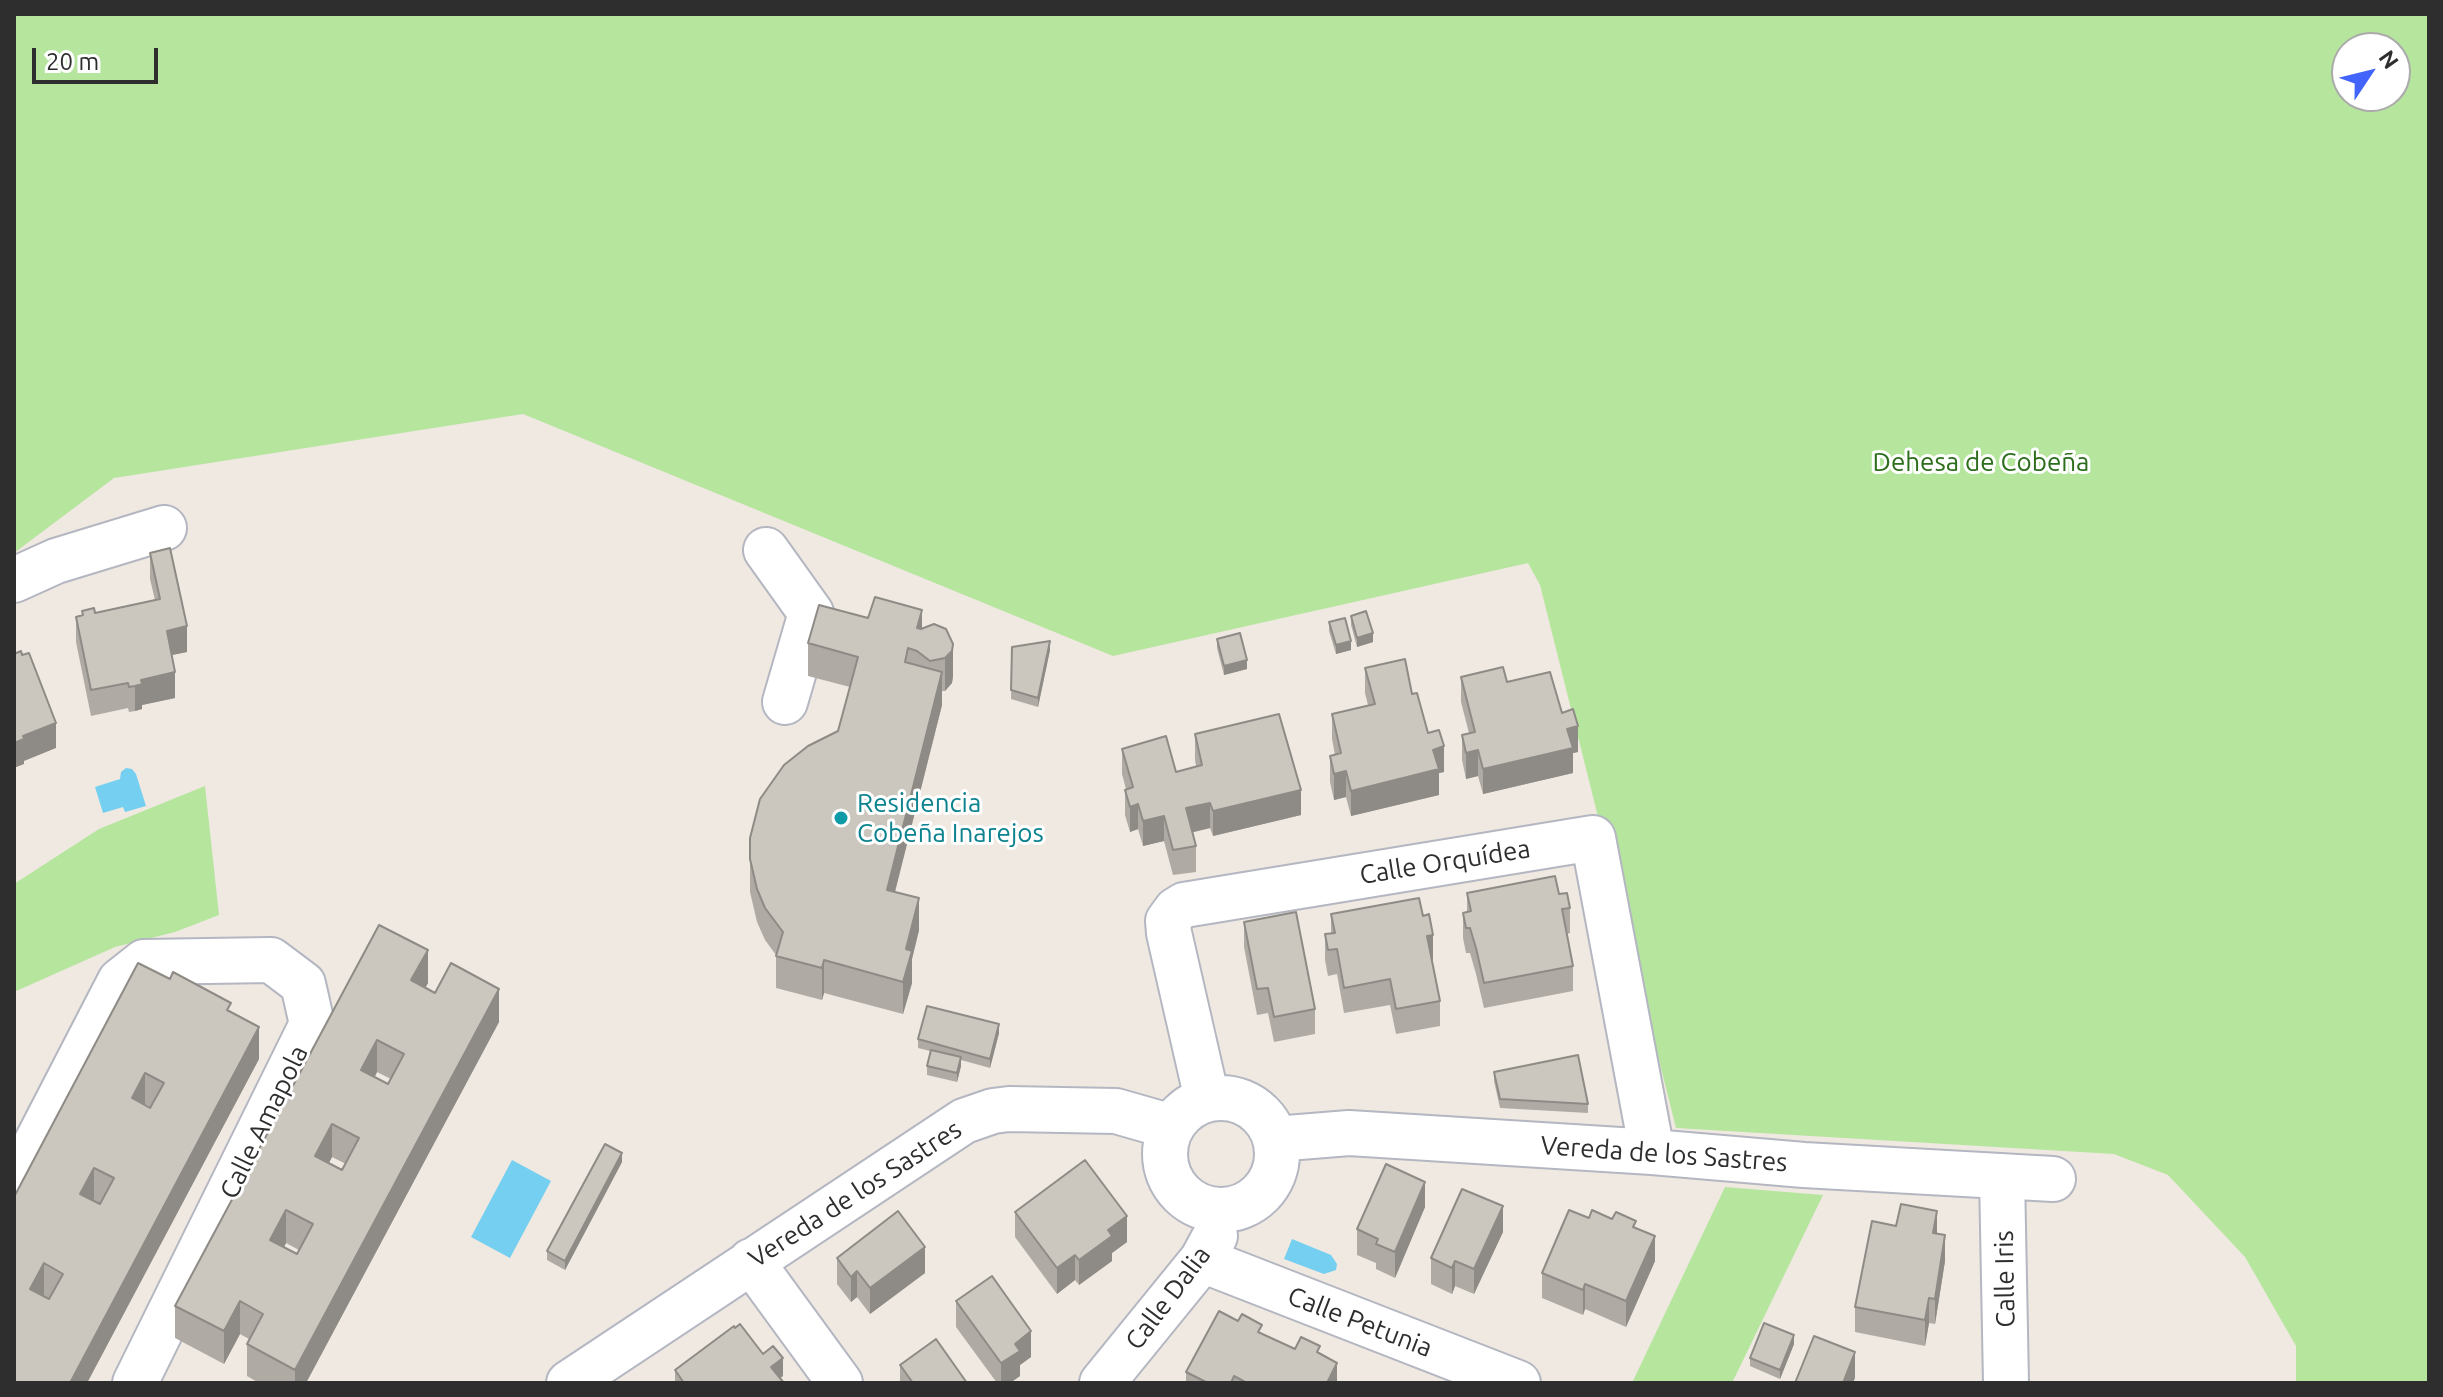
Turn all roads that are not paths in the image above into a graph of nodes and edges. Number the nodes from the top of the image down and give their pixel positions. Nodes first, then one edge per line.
1 (164, 528) dead end
2 (766, 550) dead end
3 (14, 580) edge
4 (785, 702) dead end
5 (1207, 1099) junction
6 (1172, 1127) junction
7 (1275, 1139) junction
8 (1652, 1152) junction
9 (2002, 1176) junction
10 (2053, 1179) dead end
11 (14, 1186) edge
12 (1229, 1209) junction
13 (1202, 1260) junction
14 (751, 1261) junction
15 (140, 1381) edge
16 (569, 1383) edge
17 (840, 1383) edge
18 (1102, 1383) edge
19 (1518, 1383) edge
20 (2006, 1383) edge

1 - 3 street
2 - 4 street
5 - 6 street
5 - 7 street
5 - 8 street, Calle Orquídea
6 - 12 street
6 - 14 street, Vereda de los Sastres
7 - 8 street, Vereda de los Sastres
7 - 12 street
8 - 9 street, Vereda de los Sastres
9 - 10 street, Vereda de los Sastres
9 - 20 street, Calle Iris
11 - 15 street, Calle Amapola
12 - 13 street, Calle Dalia
13 - 18 street, Calle Dalia
13 - 19 street, Calle Petunia
14 - 16 street, Vereda de los Sastres
14 - 17 street

